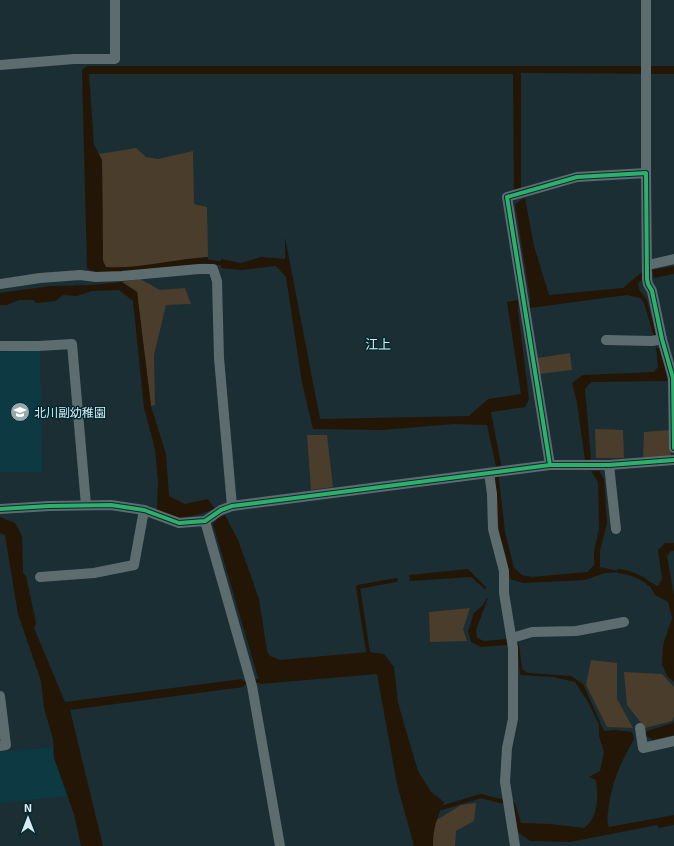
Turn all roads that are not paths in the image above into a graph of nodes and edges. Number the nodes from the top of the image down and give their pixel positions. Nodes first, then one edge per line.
1 (115, 0) edge
2 (646, 0) edge
3 (0, 65) edge
4 (646, 173) junction
5 (674, 259) edge
6 (647, 272) junction
7 (0, 284) edge
8 (662, 339) junction
9 (606, 340) dead end
10 (0, 346) edge
11 (674, 448) edge
12 (674, 460) edge
13 (550, 465) junction
14 (609, 465) junction
15 (489, 474) junction
16 (86, 505) junction
17 (232, 506) junction
18 (0, 509) edge
19 (144, 510) junction
20 (213, 515) junction
21 (616, 529) dead end
22 (40, 577) dead end
23 (624, 622) dead end
24 (512, 643) junction
25 (0, 696) edge
26 (640, 728) dead end
27 (674, 741) edge
28 (0, 746) edge
29 (280, 846) edge
30 (515, 846) edge

1 - 3 street
2 - 4 street
4 - 6 street
4 - 13 street
5 - 6 street
6 - 8 street
7 - 17 street
8 - 9 street
8 - 11 street
10 - 16 street
12 - 14 street
13 - 14 street
13 - 15 street
14 - 21 street
15 - 17 street
15 - 24 street
16 - 18 street
16 - 19 street
17 - 20 street
19 - 20 street
19 - 22 street
20 - 29 street
23 - 24 street
24 - 30 street
25 - 28 street
26 - 27 street

